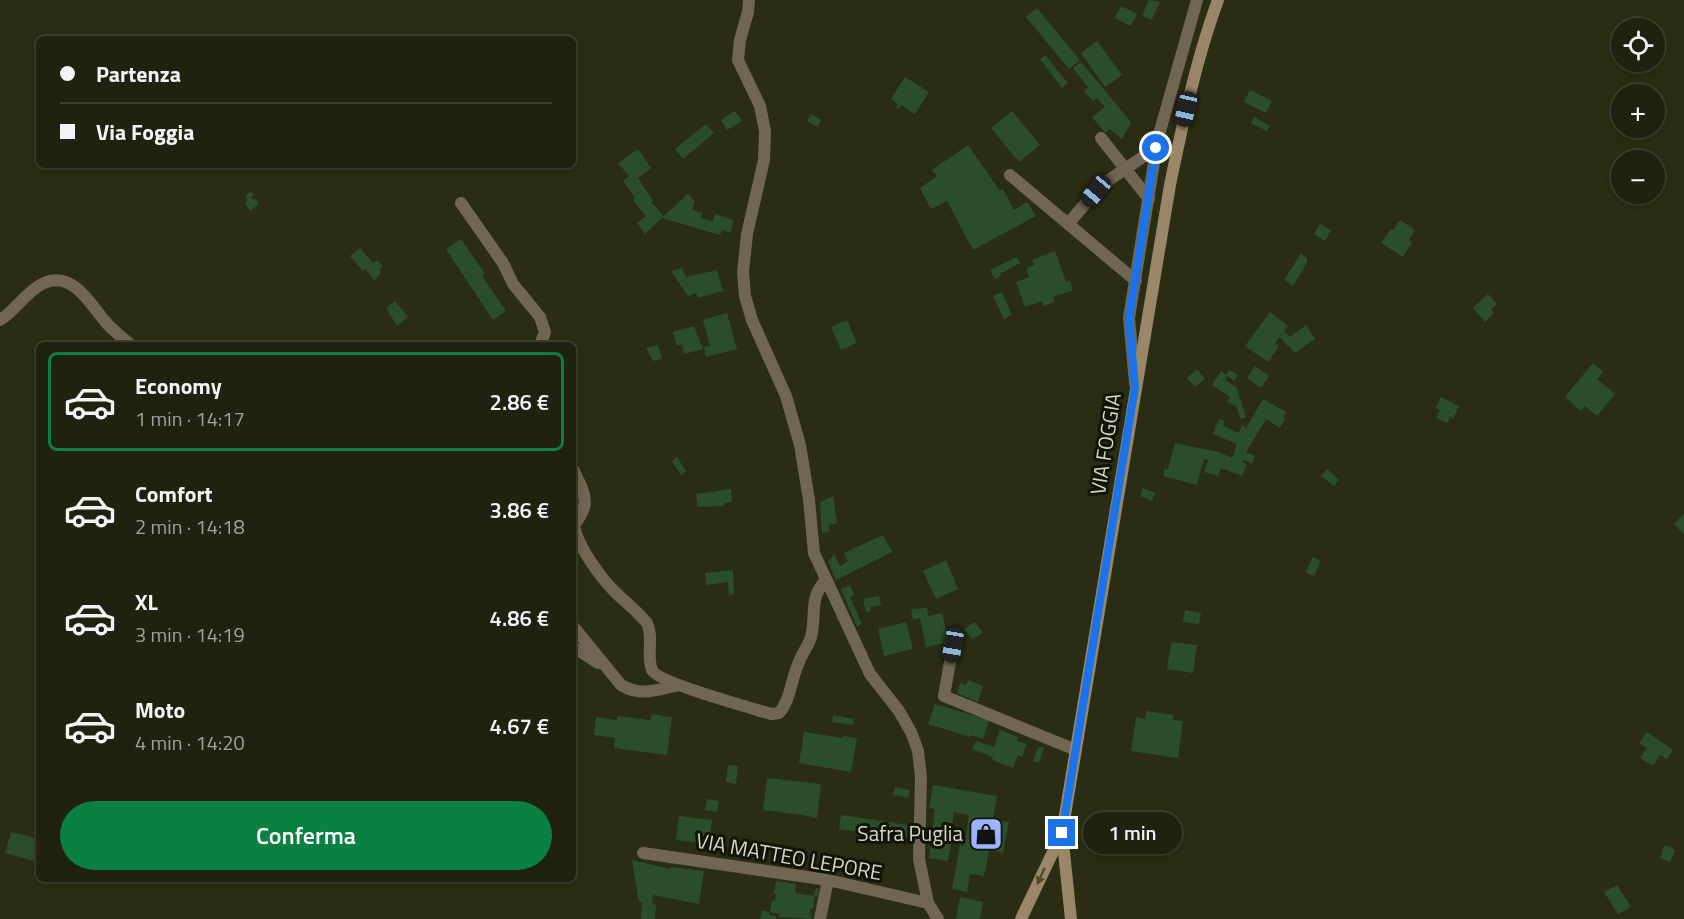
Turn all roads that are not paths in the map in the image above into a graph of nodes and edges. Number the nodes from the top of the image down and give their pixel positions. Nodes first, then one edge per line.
1 (749, 0) edge
2 (1197, 0) edge
3 (1218, 0) edge
4 (1101, 138) dead end
5 (1156, 148) junction
6 (1124, 170) junction
7 (1010, 175) dead end
8 (1149, 200) junction
9 (460, 203) dead end
10 (1068, 224) junction
11 (1136, 281) junction
12 (0, 320) edge
13 (128, 342) edge
14 (541, 342) edge
15 (1135, 387) junction
16 (576, 476) edge
17 (576, 522) edge
18 (576, 535) edge
19 (826, 580) junction
20 (576, 630) edge
21 (953, 645) dead end
22 (576, 649) edge
23 (609, 670) junction
24 (679, 685) junction
25 (1076, 750) junction
26 (1062, 833) junction
27 (643, 853) dead end
28 (828, 880) junction
29 (928, 903) junction
30 (820, 919) edge
31 (938, 919) edge
32 (1021, 919) edge
33 (1071, 919) edge

1 - 19 street
2 - 5 street
3 - 15 main road, VIA FOGGIA
4 - 6 street
5 - 6 street
5 - 8 street
6 - 8 street
6 - 10 street
7 - 10 street
8 - 11 street
9 - 14 street
10 - 11 street
11 - 15 street
12 - 13 street
15 - 25 main road, VIA FOGGIA
16 - 17 street
18 - 24 street
19 - 24 street
19 - 29 street
20 - 23 street
21 - 25 street
22 - 23 street
23 - 24 street
25 - 26 main road, VIA FOGGIA
26 -> 32 main road, VIA FOGGIA
26 - 33 main road, VIA FOGGIA
27 - 28 street, VIA MATTEO LEPORE
28 - 29 street, VIA MATTEO LEPORE
28 - 30 street
29 - 31 street

